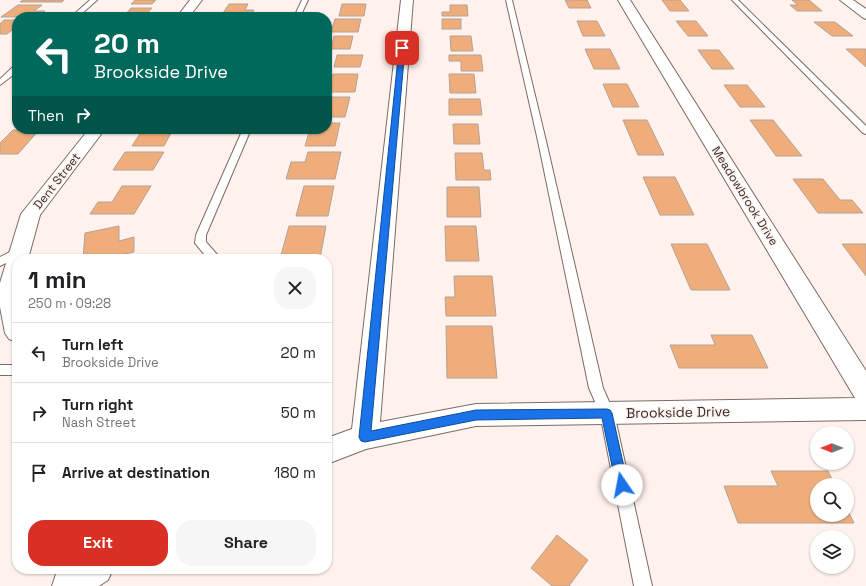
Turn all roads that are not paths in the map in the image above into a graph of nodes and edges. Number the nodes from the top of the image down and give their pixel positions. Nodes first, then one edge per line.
1 (94, 0) edge
2 (196, 0) edge
3 (305, 0) edge
4 (407, 0) edge
5 (509, 0) edge
6 (624, 0) edge
7 (735, 0) edge
8 (846, 0) edge
9 (80, 12) edge
10 (187, 12) edge
11 (299, 12) edge
12 (866, 15) edge
13 (12, 72) edge
14 (0, 83) edge
15 (866, 131) edge
16 (93, 134) edge
17 (245, 134) edge
18 (19, 254) edge
19 (210, 254) edge
20 (12, 259) edge
21 (0, 262) edge
22 (12, 278) edge
23 (12, 310) edge
24 (0, 370) edge
25 (12, 370) edge
26 (866, 392) edge
27 (866, 409) edge
28 (607, 413) junction
29 (365, 437) junction
30 (332, 449) edge
31 (88, 574) edge
32 (68, 586) edge
33 (643, 586) edge

1 - 9 lane
2 - 10 street
3 - 11 lane
4 - 29 street
5 - 28 lane
6 - 26 street, Meadowbrook Drive
7 - 15 lane
8 - 12 street
13 - 14 lane
16 - 18 street, Dent Street
17 - 19 lane
20 - 21 lane
22 - 23 street, Dent Street
24 - 25 lane
27 - 28 street, Brookside Drive
28 - 29 street, Brookside Drive
28 - 33 lane
29 - 30 street, Brookside Drive
31 - 32 street

